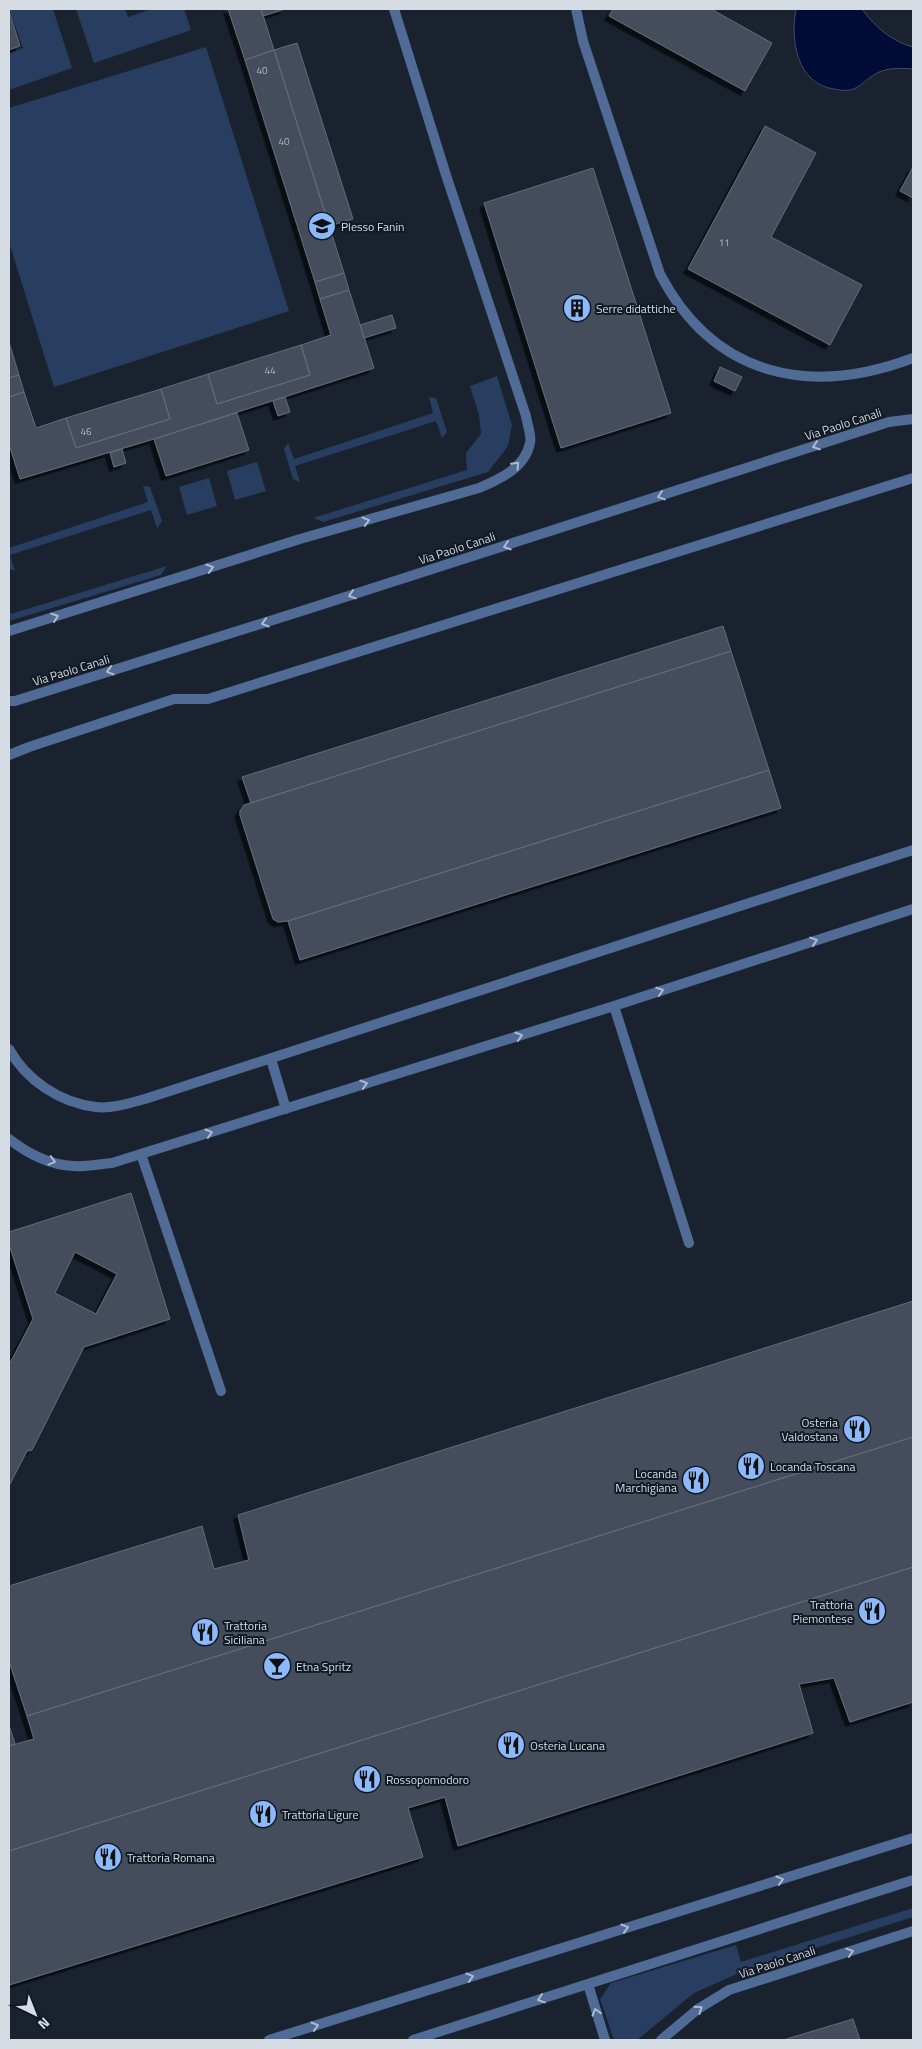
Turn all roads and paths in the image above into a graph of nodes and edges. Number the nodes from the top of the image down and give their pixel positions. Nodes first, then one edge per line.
1 (394, 9) edge
2 (576, 9) edge
3 (913, 358) edge
4 (913, 419) edge
5 (913, 478) edge
6 (9, 631) edge
7 (11, 702) edge
8 (9, 756) edge
9 (913, 850) edge
10 (913, 909) edge
11 (614, 1006) junction
12 (9, 1049) edge
13 (271, 1059) junction
14 (286, 1109) junction
15 (9, 1139) edge
16 (141, 1154) junction
17 (689, 1243) dead end
18 (220, 1392) dead end
19 (913, 1838) edge
20 (913, 1880) edge
21 (913, 1931) edge
22 (588, 1984) junction
23 (269, 2040) edge
24 (413, 2040) edge
25 (605, 2040) edge
26 (661, 2040) edge

6 -> 1 street
2 - 3 street
4 -> 7 street, Via Paolo Canali
5 - 8 street
9 - 13 street
11 -> 10 street
14 -> 11 street
11 - 17 street
12 - 13 street
13 - 14 street
16 -> 14 street
15 -> 16 street
16 - 18 street
23 -> 19 street
20 - 22 street
26 -> 21 street, Via Paolo Canali
22 -> 24 street
25 -> 22 street

